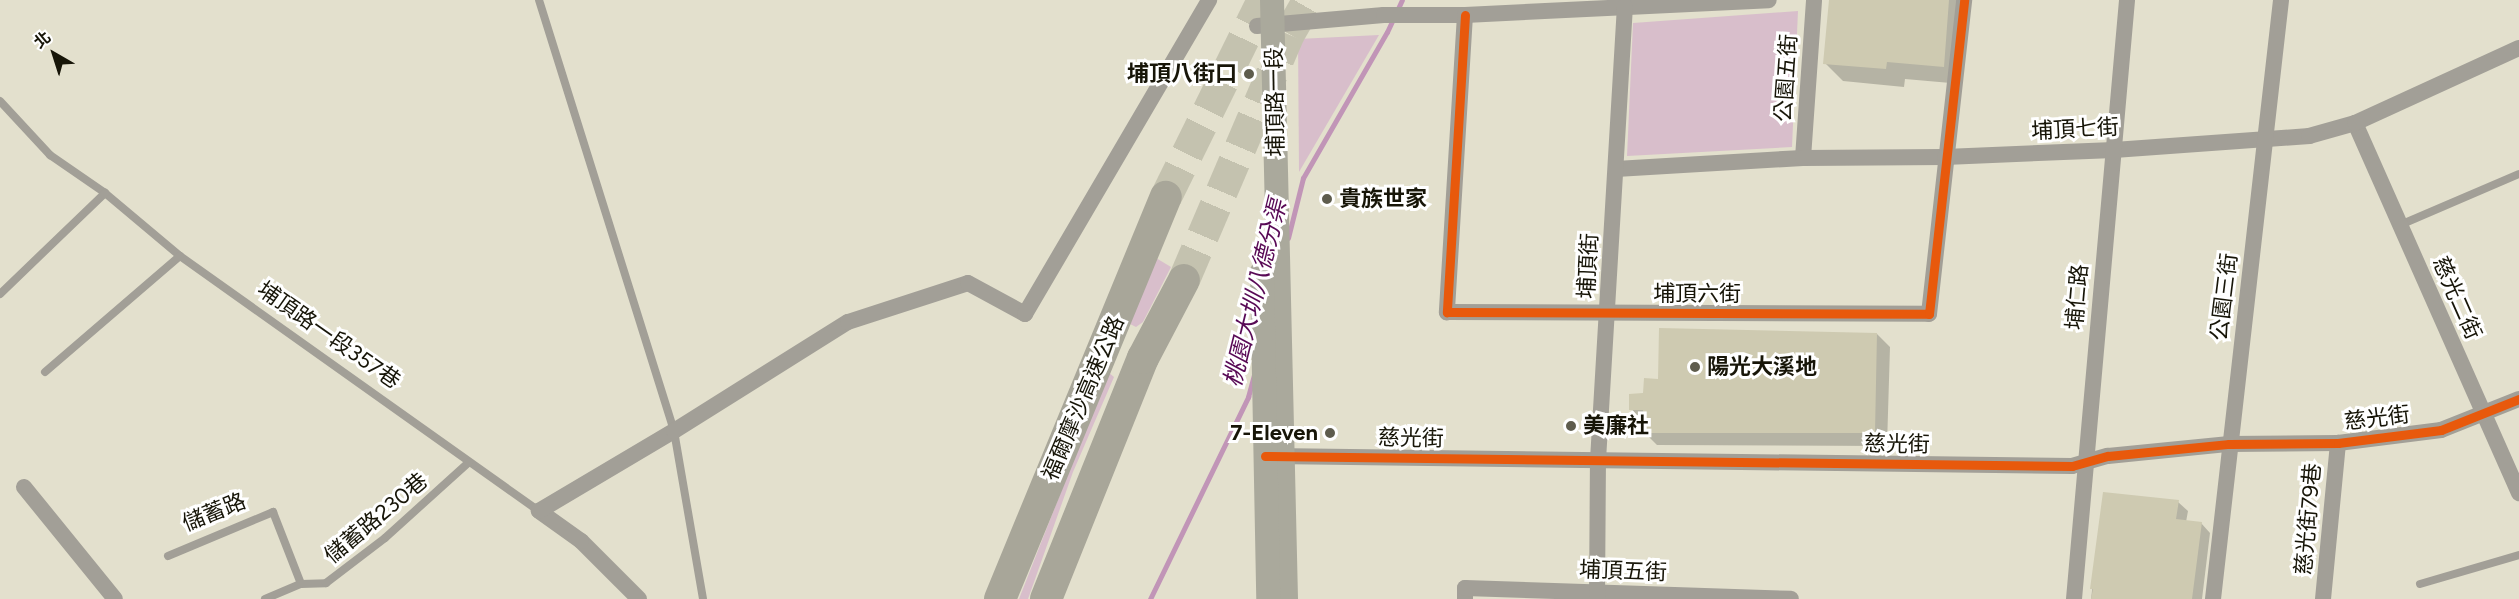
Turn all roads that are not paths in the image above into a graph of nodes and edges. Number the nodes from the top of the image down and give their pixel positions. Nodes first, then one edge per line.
1 (539, 0) edge
2 (1209, 0) edge
3 (1256, 0) edge
4 (1272, 0) edge
5 (1769, 0) edge
6 (1814, 0) edge
7 (1964, 0) edge
8 (2127, 0) edge
9 (2280, 0) edge
10 (1385, 7) edge
11 (1624, 8) junction
12 (1465, 15) junction
13 (1265, 26) junction
14 (2519, 48) edge
15 (0, 101) edge
16 (2355, 123) junction
17 (2265, 139) junction
18 (2114, 150) junction
19 (1803, 158) junction
20 (1945, 158) junction
21 (1616, 169) junction
22 (2519, 174) edge
23 (105, 193) junction
24 (1166, 197) tunnel mouth
25 (2400, 225) junction
26 (180, 256) junction
27 (1184, 280) tunnel mouth
28 (0, 294) edge
29 (1607, 314) junction
30 (1104, 347) junction
31 (1143, 358) junction
32 (45, 372) dead end
33 (2519, 399) edge
34 (2484, 413) junction
35 (674, 431) junction
36 (2338, 443) junction
37 (2229, 444) junction
38 (1274, 456) junction
39 (1598, 460) junction
40 (469, 462) junction
41 (2085, 462) junction
42 (24, 487) dead end
43 (2519, 492) edge
44 (539, 511) junction
45 (2519, 555) edge
46 (168, 556) dead end
47 (301, 584) junction
48 (2420, 584) dead end
49 (1597, 596) edge
50 (114, 599) edge
51 (265, 599) edge
52 (639, 599) edge
53 (703, 599) edge
54 (1000, 599) edge
55 (1046, 599) edge
56 (1268, 599) edge
57 (1286, 599) edge
58 (1465, 599) edge
59 (1791, 599) edge
60 (2074, 599) edge
61 (2213, 599) edge
62 (2323, 599) edge

1 - 35 lane
2 - 35 street
3 - 13 street, 埔頂路一段
4 - 13 street, 埔頂路一段
5 - 11 street
6 - 19 street, 公園五街
7 - 20 street, 埔頂六街
8 - 18 street, 埔仁路
9 - 17 street, 公園三街
10 - 12 street
10 - 13 street
11 - 12 street
11 - 21 street, 埔頂街
12 - 29 street, 埔頂六街
13 - 38 street, 埔頂路一段
14 - 16 street, 埔頂七街
15 - 23 lane, 埔頂路一段357巷
16 - 17 street, 埔頂七街
16 - 25 street, 慈光二街
17 - 18 street, 埔頂七街
17 - 37 street, 公園三街
18 - 20 street, 埔頂七街
18 - 41 street, 埔仁路
19 - 20 street, 埔頂七街
19 - 21 street, 埔頂七街
20 - 29 street, 埔頂六街
21 - 29 street, 埔頂街
22 - 25 lane
23 - 26 lane, 埔頂路一段357巷
23 - 28 lane
24 - 30 highway, 福爾摩沙高速公路
25 - 34 street, 慈光二街
26 - 32 lane
26 - 40 lane, 埔頂路一段357巷
27 - 31 highway, 福爾摩沙高速公路
29 - 39 street, 埔頂街
30 - 31 highway
30 - 54 highway, 福爾摩沙高速公路
31 - 55 highway, 福爾摩沙高速公路
33 - 34 street, 慈光街
34 - 36 street, 慈光街
34 - 43 street, 慈光二街
35 - 44 street
35 - 53 lane
36 - 37 street, 慈光街
36 - 62 street, 慈光街79巷
37 - 41 street, 慈光街
37 - 61 street, 公園三街
38 - 39 street, 慈光街
38 - 56 street, 埔頂路一段
38 - 57 street, 埔頂路一段
39 - 41 street, 慈光街
39 - 49 street, 埔頂街
40 - 44 lane, 埔頂路一段357巷
40 - 47 lane, 儲蓄路230巷
41 - 60 street, 埔仁路
42 - 50 street
44 - 52 street, 埔頂路一段357巷
45 - 48 lane
46 - 47 lane, 儲蓄路
47 - 51 lane, 儲蓄路230巷
49 - 58 street, 埔頂五街
49 - 59 street, 埔頂五街

